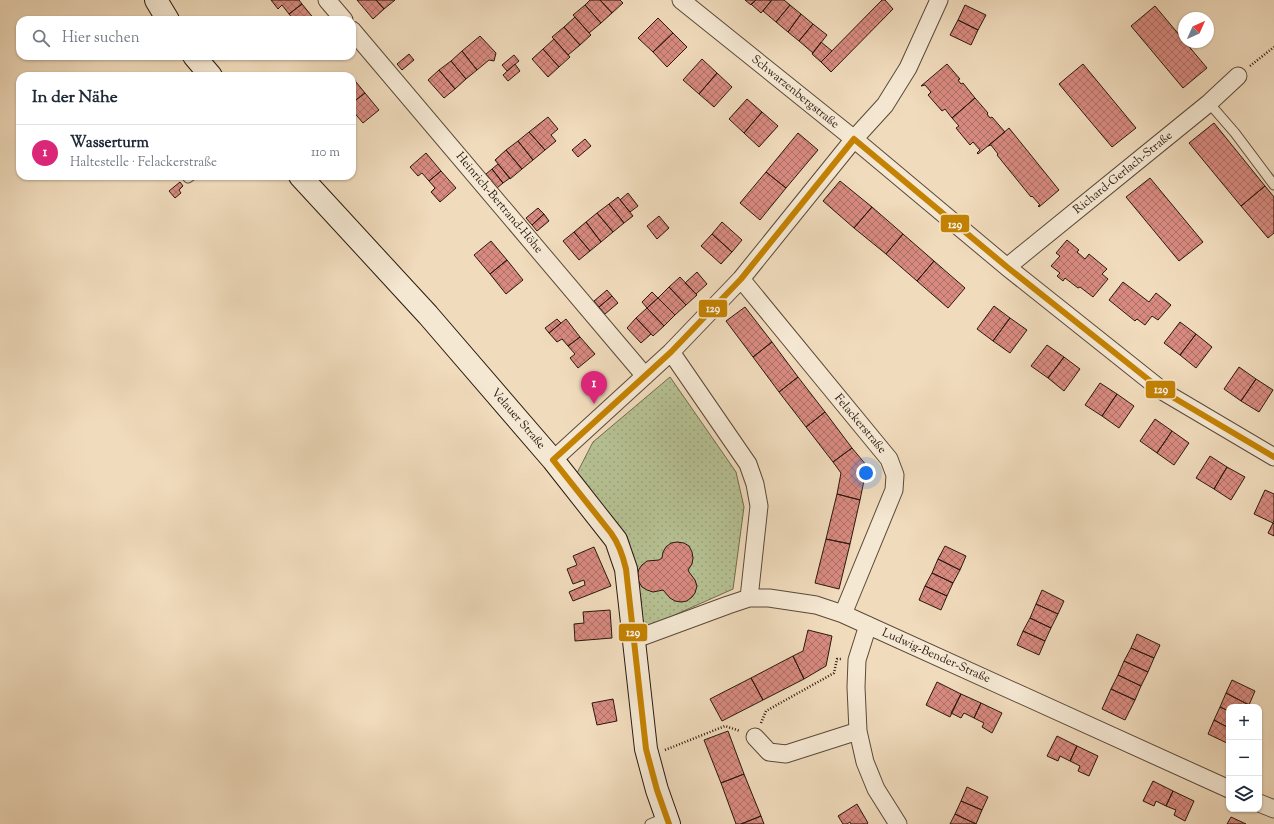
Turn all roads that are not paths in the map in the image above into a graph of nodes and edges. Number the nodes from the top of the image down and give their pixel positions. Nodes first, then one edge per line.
1 (156, 0) edge
2 (327, 0) edge
3 (681, 0) edge
4 (939, 0) edge
5 (166, 16) edge
6 (341, 16) edge
7 (356, 35) edge
8 (197, 60) edge
9 (208, 72) edge
10 (1238, 76) road end
11 (1209, 103) junction
12 (854, 140) junction
13 (304, 180) edge
14 (1274, 185) edge
15 (1007, 267) junction
16 (741, 279) junction
17 (671, 352) junction
18 (645, 376) junction
19 (1274, 457) edge
20 (553, 460) junction
21 (749, 598) junction
22 (843, 614) junction
23 (868, 625) junction
24 (633, 640) junction
25 (858, 731) junction
26 (755, 737) road end
27 (1226, 788) edge
28 (1262, 804) edge
29 (1274, 809) edge
30 (662, 822) edge
31 (898, 824) edge

1 - 5 main road
2 - 6 street
3 - 12 street, Schwarzenbergstraße
4 - 12 street
7 - 18 street, Heinrich-Bertrand-Höhe
8 - 9 main road
10 - 11 street, Richard-Gerlach-Straße
11 - 14 lane
11 - 15 street, Richard-Gerlach-Straße
12 - 15 street, Schwarzenbergstraße
12 - 16 street
13 - 20 main road, Velauer Straße
15 - 19 street, Schwarzenbergstraße
16 - 17 street
16 - 22 street, Felackerstraße
17 - 18 street
17 - 21 street
18 - 20 street
20 - 24 main road, Velauer Straße
21 - 22 street, Ludwig-Bender-Straße
21 - 24 street, Ludwig-Bender-Straße
22 - 23 street, Ludwig-Bender-Straße
23 - 25 street
23 - 27 street, Ludwig-Bender-Straße
24 - 30 main road, Velauer Straße
25 - 26 street
25 - 31 street
28 - 29 street

